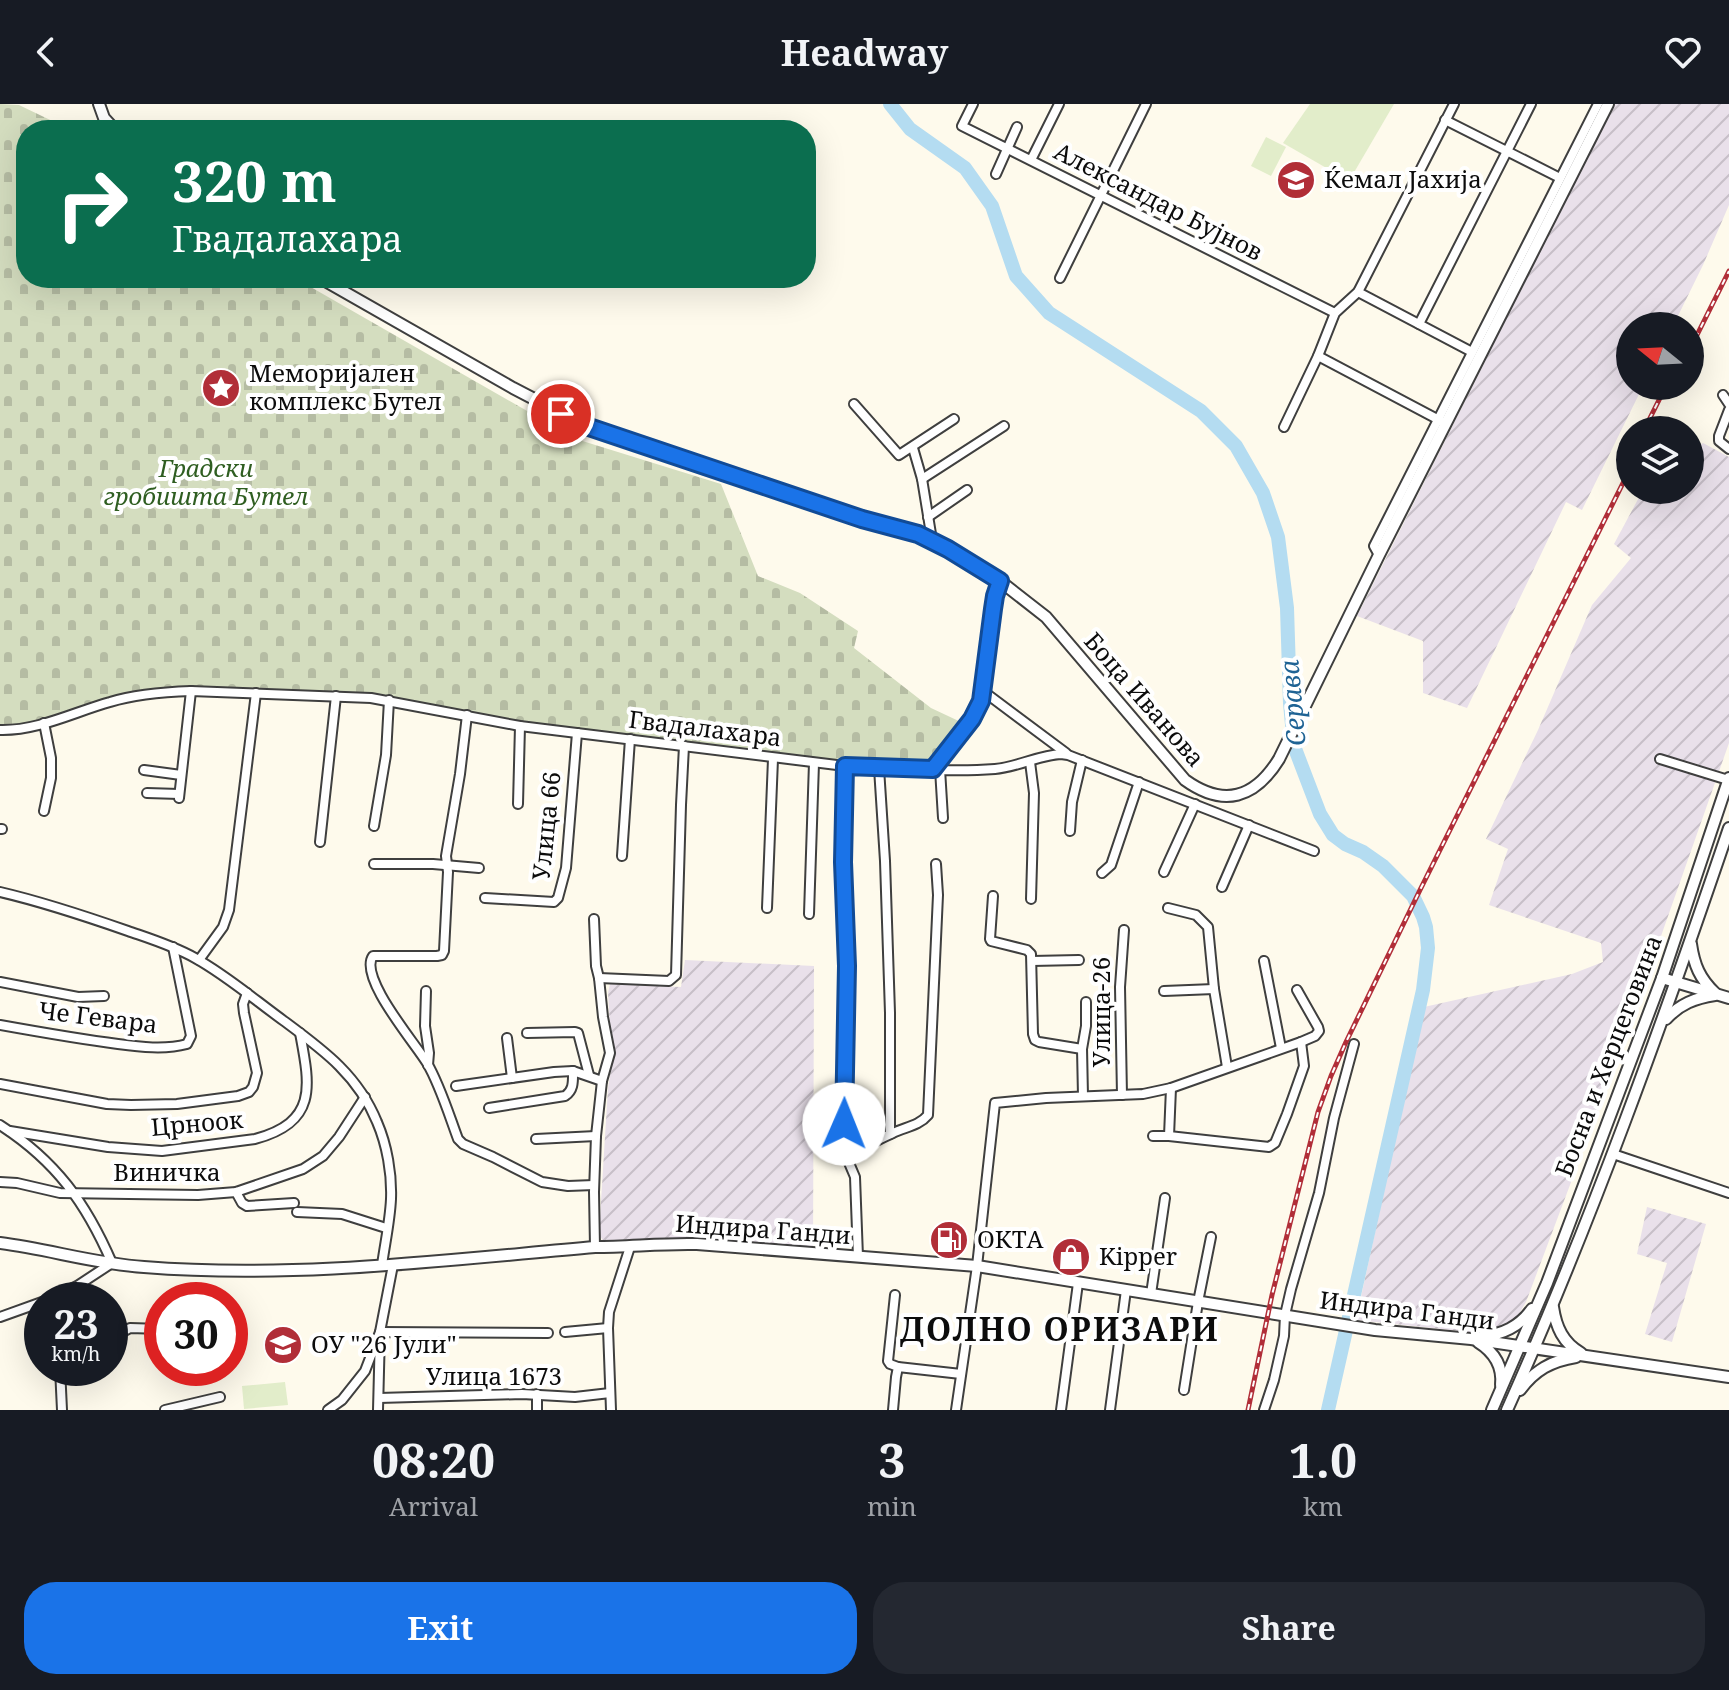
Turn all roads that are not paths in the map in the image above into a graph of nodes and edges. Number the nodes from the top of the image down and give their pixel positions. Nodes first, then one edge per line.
1 (973, 104) edge
2 (1059, 104) edge
3 (1146, 104) edge
4 (1454, 104) edge
5 (1531, 104) edge
6 (1598, 104) edge
7 (1608, 104) edge
8 (1445, 120) junction
9 (1017, 127) dead end
10 (1007, 149) junction
11 (1507, 152) junction
12 (1031, 160) junction
13 (996, 174) dead end
14 (1560, 178) junction
15 (1101, 195) junction
16 (1536, 236) junction
17 (1060, 278) dead end
18 (338, 288) edge
19 (1358, 292) junction
20 (1335, 313) junction
21 (1419, 324) junction
22 (1472, 352) junction
23 (1318, 356) junction
24 (1723, 395) dead end
25 (854, 404) dead end
26 (1729, 407) edge
27 (954, 419) dead end
28 (1442, 422) junction
29 (1004, 426) dead end
30 (1284, 427) dead end
31 (913, 448) junction
32 (1729, 449) edge
33 (922, 479) junction
34 (967, 490) dead end
35 (928, 517) junction
36 (932, 540) junction
37 (1000, 581) junction
38 (191, 691) junction
39 (983, 691) junction
40 (256, 693) junction
41 (336, 696) junction
42 (389, 700) junction
43 (467, 715) junction
44 (44, 723) junction
45 (520, 726) junction
46 (0, 730) edge
47 (577, 733) junction
48 (630, 739) junction
49 (684, 746) junction
50 (1068, 755) junction
51 (773, 759) junction
52 (1660, 759) dead end
53 (1082, 760) junction
54 (1030, 762) junction
55 (814, 763) junction
56 (845, 766) junction
57 (879, 768) junction
58 (937, 769) junction
59 (144, 770) dead end
60 (181, 775) junction
61 (1729, 779) edge
62 (1139, 782) junction
63 (147, 793) dead end
64 (1216, 796) junction
65 (518, 804) dead end
66 (1200, 805) junction
67 (44, 811) dead end
68 (943, 818) dead end
69 (1249, 825) junction
70 (374, 826) dead end
71 (1729, 828) edge
72 (1070, 831) dead end
73 (320, 842) dead end
74 (1314, 851) dead end
75 (622, 856) dead end
76 (374, 864) dead end
77 (936, 864) dead end
78 (446, 865) junction
79 (479, 868) dead end
80 (1164, 872) dead end
81 (1102, 873) dead end
82 (1222, 887) dead end
83 (0, 892) edge
84 (993, 896) dead end
85 (485, 898) dead end
86 (1031, 899) dead end
87 (767, 908) dead end
88 (1168, 908) dead end
89 (809, 914) dead end
90 (594, 919) dead end
91 (1124, 930) dead end
92 (1690, 942) junction
93 (173, 947) junction
94 (199, 960) junction
95 (1079, 960) dead end
96 (1032, 961) junction
97 (1264, 961) dead end
98 (599, 978) junction
99 (1662, 978) junction
100 (0, 982) edge
101 (1677, 982) junction
102 (1214, 989) junction
103 (1297, 990) dead end
104 (426, 991) dead end
105 (1164, 991) dead end
106 (247, 993) junction
107 (1717, 994) junction
108 (104, 996) dead end
109 (1729, 998) edge
110 (1086, 1002) dead end
111 (1662, 1023) junction
112 (0, 1025) edge
113 (300, 1033) junction
114 (527, 1033) dead end
115 (507, 1038) dead end
116 (1301, 1042) junction
117 (1354, 1044) dead end
118 (1281, 1048) junction
119 (1082, 1049) junction
120 (428, 1066) junction
121 (1227, 1067) junction
122 (573, 1071) junction
123 (589, 1075) junction
124 (512, 1078) junction
125 (602, 1081) junction
126 (0, 1084) edge
127 (456, 1086) dead end
128 (1171, 1088) junction
129 (1122, 1095) junction
130 (1083, 1096) junction
131 (365, 1097) junction
132 (489, 1108) dead end
133 (0, 1125) edge
134 (10, 1131) junction
135 (890, 1134) junction
136 (596, 1136) junction
137 (1153, 1136) dead end
138 (1169, 1136) junction
139 (536, 1139) dead end
140 (1613, 1154) junction
141 (849, 1162) junction
142 (0, 1182) edge
143 (594, 1185) junction
144 (236, 1192) junction
145 (75, 1193) junction
146 (1729, 1193) edge
147 (1165, 1198) dead end
148 (386, 1228) junction
149 (1211, 1237) dead end
150 (0, 1243) edge
151 (595, 1247) junction
152 (630, 1247) junction
153 (858, 1257) junction
154 (112, 1263) junction
155 (387, 1265) junction
156 (977, 1266) junction
157 (83, 1282) edge
158 (1078, 1283) junction
159 (1547, 1283) junction
160 (1126, 1290) junction
161 (1151, 1294) junction
162 (895, 1295) dead end
163 (1198, 1302) junction
164 (1552, 1305) junction
165 (24, 1308) edge
166 (1285, 1315) junction
167 (0, 1317) edge
168 (608, 1328) junction
169 (380, 1332) junction
170 (565, 1332) dead end
171 (548, 1333) dead end
172 (1471, 1339) junction
173 (1521, 1346) junction
174 (1534, 1348) junction
175 (1585, 1356) junction
176 (898, 1367) junction
177 (961, 1374) junction
178 (1729, 1377) edge
179 (61, 1386) edge
180 (1184, 1390) dead end
181 (1501, 1391) junction
182 (610, 1393) junction
183 (537, 1394) junction
184 (220, 1397) dead end
185 (379, 1398) junction
186 (1507, 1409) edge
187 (62, 1410) edge
188 (165, 1410) edge
189 (328, 1410) edge
190 (378, 1410) edge
191 (537, 1410) edge
192 (611, 1410) edge
193 (893, 1410) edge
194 (956, 1410) edge
195 (1061, 1410) edge
196 (1110, 1410) edge
197 (1264, 1410) edge
198 (1492, 1410) edge

1 - 10 street, Александар Бујнов
2 - 12 street
3 - 15 street
4 - 8 street
5 - 11 street
6 - 14 street
7 - 16 street, Боца Иванова
8 - 11 street
8 - 19 street
9 - 10 street
10 - 12 street, Александар Бујнов
10 - 13 street
11 - 14 street
11 - 21 street
12 - 15 street, Александар Бујнов
14 - 16 street
15 - 17 street
15 - 20 street, Александар Бујнов
16 - 22 street
16 - 28 street, Боца Иванова
18 - 36 street, Боца Иванова
19 - 20 street
19 - 21 street
20 - 23 street
21 - 22 street
22 - 28 street
23 - 28 street
23 - 30 street
24 - 26 street
25 - 31 street
26 - 32 street
27 - 31 street
28 - 64 street, Боца Иванова
29 - 33 street
31 - 33 street
33 - 35 street
34 - 35 street
35 - 36 street
36 - 37 street, Боца Иванова
37 - 39 street
37 - 64 street, Боца Иванова
38 - 40 street, Гвадалахара
38 - 44 street, Гвадалахара
38 - 60 street
39 - 50 street
39 - 58 street
40 - 41 street, Гвадалахара
40 - 94 street
41 - 42 street, Гвадалахара
41 - 73 street
42 - 43 street, Гвадалахара
42 - 70 street
43 - 45 street, Гвадалахара
43 - 78 street
44 - 46 street, Гвадалахара
44 - 67 street
45 - 47 street, Гвадалахара
45 - 65 street
47 - 48 street, Гвадалахара
47 - 85 street, Улица 66
48 - 49 street, Гвадалахара
48 - 75 street
49 - 51 street, Гвадалахара
49 - 98 street
50 - 53 street
50 - 54 street, Гвадалахара
51 - 55 street, Гвадалахара
51 - 87 street
52 - 61 street
53 - 62 street
53 - 72 street
54 - 58 street, Гвадалахара
54 - 86 street
55 - 56 street, Гвадалахара
55 - 89 street
56 - 57 street, Гвадалахара
56 - 141 street
57 - 58 street, Гвадалахара
57 - 135 street
58 - 68 street
59 - 60 street
60 - 63 street
61 - 99 street, Босна и Херцеговина
62 - 66 street
62 - 81 street
64 - 66 street
66 - 69 street
66 - 80 street
69 - 74 street
69 - 82 street
71 - 92 street, Босна и Херцеговина
76 - 78 street
77 - 135 street
78 - 79 street
78 - 120 street
83 - 93 street
84 - 96 street
88 - 102 street
90 - 98 street
91 - 129 street, Улица-26
92 - 101 street, Босна и Херцеговина
92 - 107 street
93 - 94 street
93 - 112 street, Че Гевара
94 - 106 street
95 - 96 street
96 - 119 street
97 - 118 street
98 - 125 street
99 - 101 street
99 - 159 street, Босна и Херцеговина
100 - 108 street, Че Гевара
101 - 107 street
101 - 111 street, Босна и Херцеговина
102 - 105 street
102 - 121 street
103 - 116 street
104 - 120 street
106 - 113 street
106 - 126 street
107 - 109 street
107 - 111 street
110 - 119 street
111 - 140 street, Босна и Херцеговина
113 - 131 street
113 - 134 street, Црноок
114 - 123 street
115 - 124 street
116 - 118 street
116 - 138 street
117 - 166 street
118 - 121 street
119 - 130 street
120 - 143 street
121 - 128 street
122 - 123 street
122 - 124 street
122 - 132 street
123 - 125 street
124 - 127 street
125 - 136 street
128 - 129 street
128 - 138 street
129 - 130 street
130 - 156 street
131 - 144 street, Виничка
131 - 148 street
133 - 134 street
134 - 145 street
135 - 141 street
136 - 139 street
136 - 143 street
137 - 138 street
140 - 146 street
140 - 164 street, Босна и Херцеговина
141 - 153 street
142 - 145 street, Виничка
143 - 151 street
144 - 145 street, Виничка
144 - 148 street
145 - 154 street
147 - 161 street
148 - 155 street
149 - 163 street
150 - 154 street, Индира Ганди
151 - 152 street, Индира Ганди
151 - 155 street, Индира Ганди
152 - 153 street, Индира Ганди
152 - 168 street
153 - 156 street, Индира Ганди
154 - 155 street, Индира Ганди
154 - 157 street
155 - 169 street
156 - 158 street, Индира Ганди
156 - 177 street
158 - 160 street, Индира Ганди
158 - 195 street
159 - 172 street
159 - 173 street, Босна и Херцеговина
160 - 161 street, Индира Ганди
160 - 196 street
161 - 163 street, Индира Ганди
162 - 176 street
163 - 166 street, Индира Ганди
163 - 180 street
164 - 174 street, Босна и Херцеговина
164 - 175 street
165 - 167 street
166 - 172 street, Индира Ганди
166 - 197 street
168 - 170 street
168 - 182 street
169 - 171 street
169 - 185 street
169 - 189 street
172 - 173 street, Индира Ганди
172 - 181 street
173 - 174 street, Индира Ганди
173 - 181 street, Босна и Херцеговина
174 - 175 street, Индира Ганди
174 - 186 street, Босна и Херцеговина
175 - 178 street, Индира Ганди
175 - 186 street
176 - 177 street
176 - 193 street
177 - 194 street
179 - 187 street
181 - 198 street, Босна и Херцеговина
182 - 183 street, Улица 1673
182 - 192 street
183 - 185 street, Улица 1673
183 - 191 street
184 - 188 street
185 - 190 street

